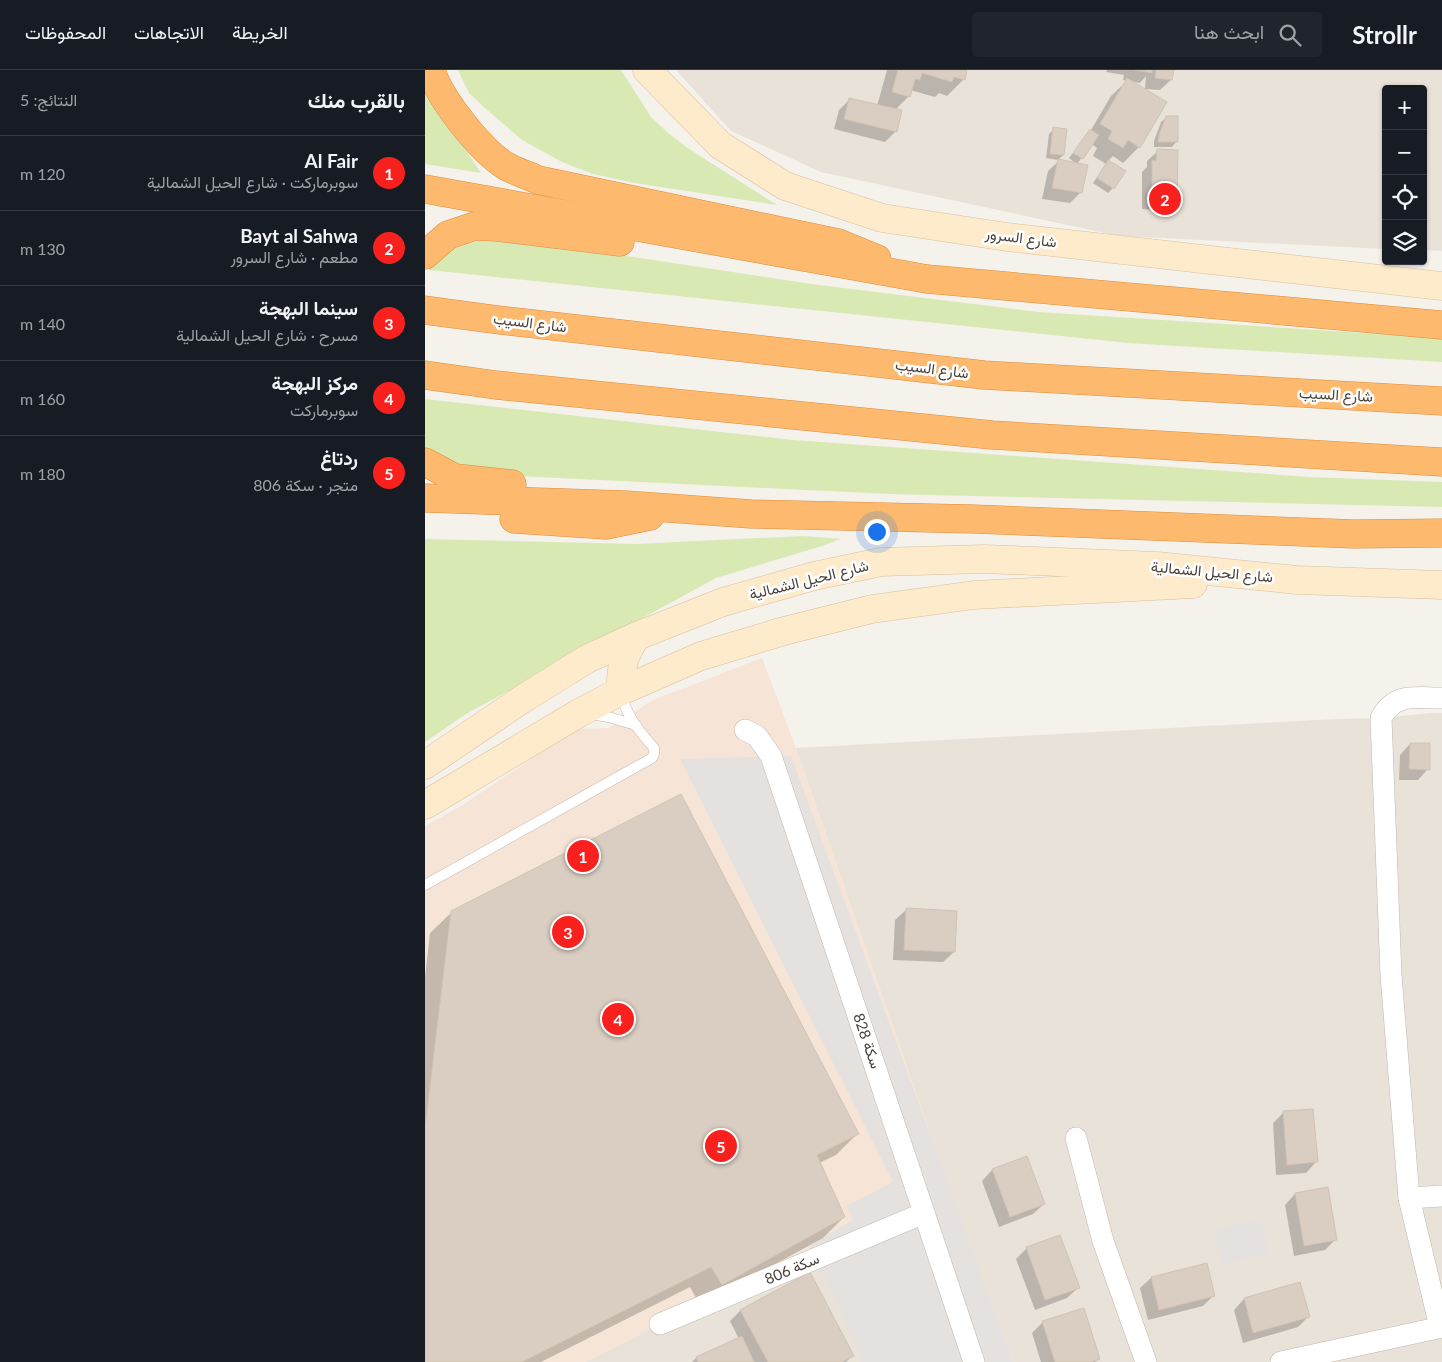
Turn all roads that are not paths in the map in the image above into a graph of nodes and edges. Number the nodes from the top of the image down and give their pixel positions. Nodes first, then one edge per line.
1 (431, 70) edge
2 (647, 70) edge
3 (425, 188) edge
4 (747, 248) junction
5 (425, 255) edge
6 (927, 279) junction
7 (1442, 286) edge
8 (425, 310) edge
9 (1442, 325) edge
10 (425, 375) edge
11 (1442, 401) edge
12 (425, 462) edge
13 (1442, 462) edge
14 (425, 498) edge
15 (627, 505) junction
16 (680, 510) junction
17 (425, 516) edge
18 (1442, 533) edge
19 (1297, 580) junction
20 (1442, 585) edge
21 (637, 636) junction
22 (621, 691) junction
23 (1442, 698) edge
24 (579, 713) junction
25 (636, 726) junction
26 (745, 730) dead end
27 (425, 765) edge
28 (425, 805) edge
29 (425, 885) edge
30 (1076, 1138) dead end
31 (1442, 1196) edge
32 (1409, 1198) junction
33 (925, 1213) junction
34 (660, 1324) dead end
35 (1441, 1327) edge
36 (974, 1362) edge
37 (1147, 1362) edge
38 (1281, 1362) edge

1 - 6 highway
2 - 7 street, شارع السرور
3 - 4 highway
4 - 5 highway
4 - 6 highway
6 - 9 highway
8 - 11 highway, شارع السيب
10 - 13 highway
12 - 15 highway
14 - 15 highway
15 - 16 highway
16 - 17 highway
16 - 18 highway
19 - 20 street, شارع الحيل الشمالية
19 - 21 street, شارع الحيل الشمالية
19 - 22 street, شارع الحيل الشمالية
21 - 22 street
21 - 27 street, شارع الحيل الشمالية
22 - 24 street, شارع الحيل الشمالية
22 - 25 lane
23 - 32 street
24 - 25 lane
24 - 28 street, شارع الحيل الشمالية
25 - 29 lane
26 - 33 street, سكة 828
30 - 37 street
31 - 32 street
32 - 35 street
33 - 34 street, سكة 806
33 - 36 street, سكة 828
35 - 38 street

